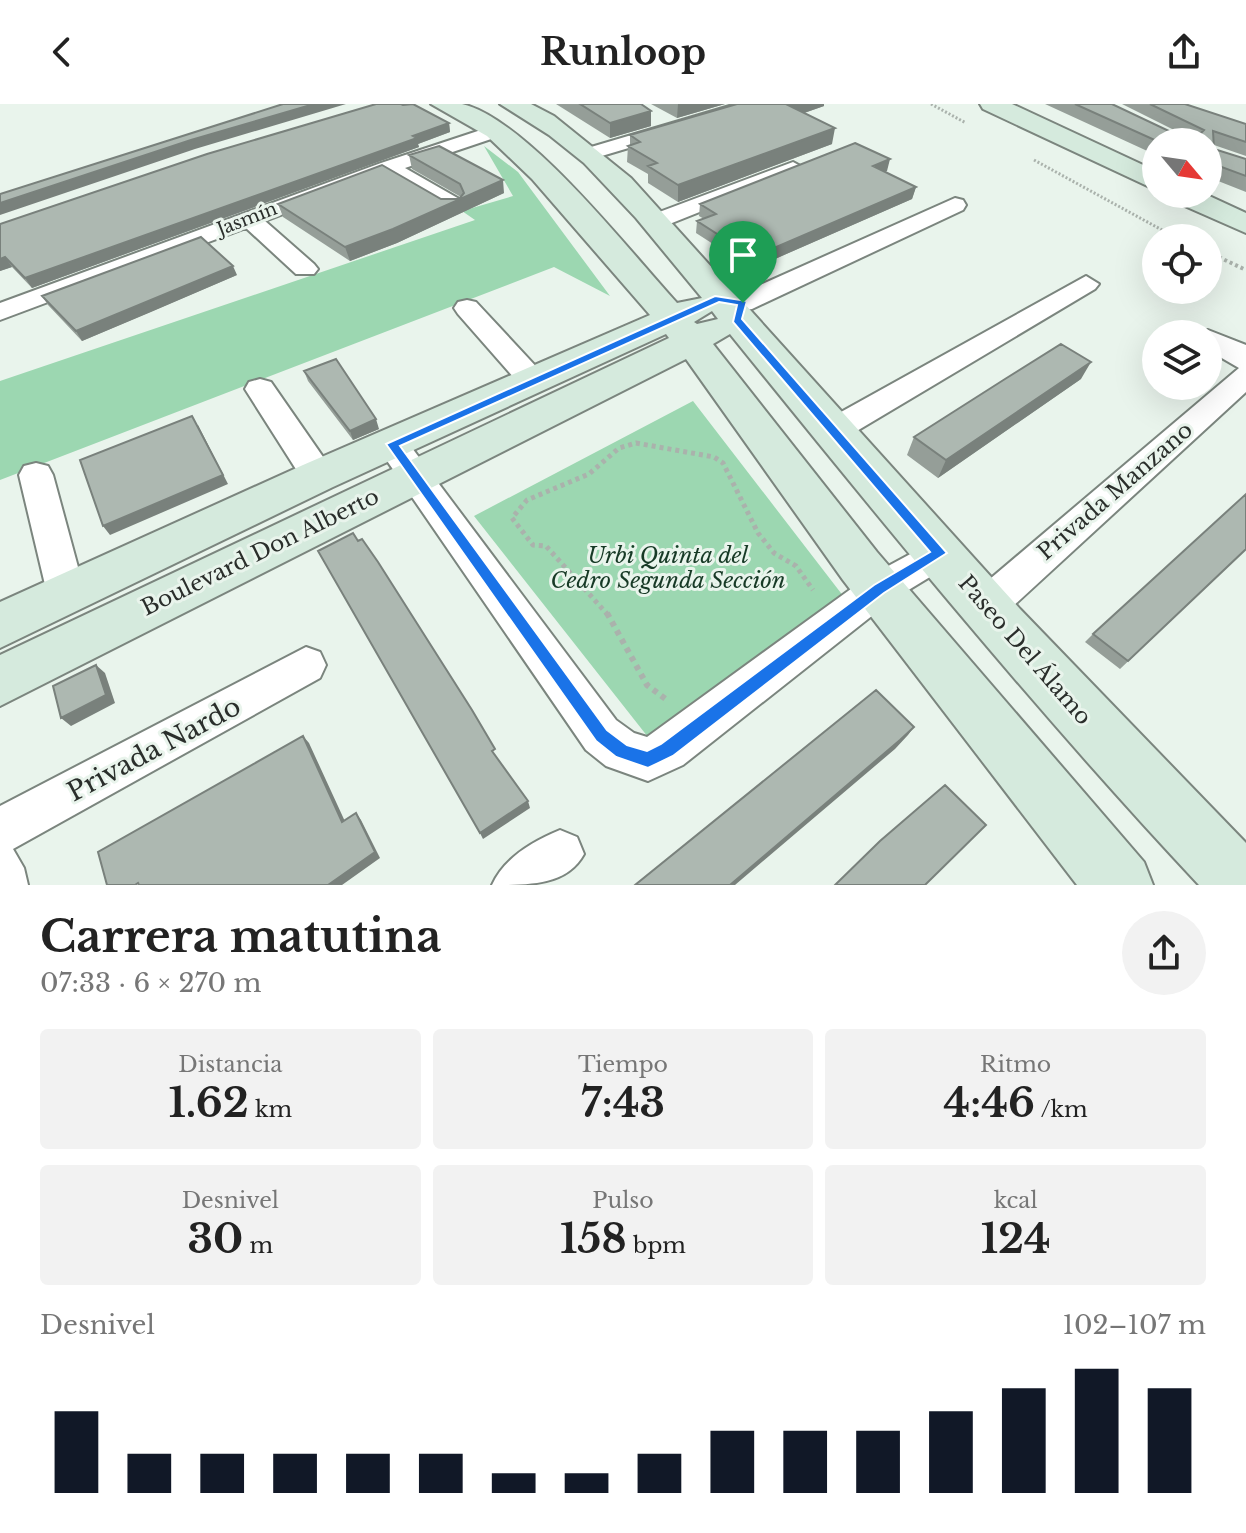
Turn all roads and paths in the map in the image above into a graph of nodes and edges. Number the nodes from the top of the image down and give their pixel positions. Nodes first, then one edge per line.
1 (443, 104) edge
2 (756, 104) edge
3 (931, 104) edge
4 (992, 104) edge
5 (652, 116) edge
6 (504, 118) edge
7 (972, 126) dead end
8 (674, 128) junction
9 (588, 154) junction
10 (1026, 155) dead end
11 (814, 160) edge
12 (388, 167) junction
13 (1142, 175) edge
14 (453, 205) edge
15 (955, 205) dead end
16 (1211, 208) edge
17 (249, 219) junction
18 (654, 222) junction
19 (1152, 224) edge
20 (1246, 224) edge
21 (1222, 259) edge
22 (305, 269) dead end
23 (1246, 270) edge
24 (1086, 284) dead end
25 (733, 307) junction
26 (467, 308) dead end
27 (0, 312) edge
28 (681, 329) junction
29 (1222, 345) edge
30 (1246, 361) edge
31 (1246, 376) edge
32 (533, 381) junction
33 (260, 389) dead end
34 (834, 430) junction
35 (402, 460) junction
36 (36, 475) dead end
37 (318, 476) junction
38 (940, 553) junction
39 (870, 578) junction
40 (810, 591) junction
41 (66, 593) junction
42 (811, 606) dead end
43 (985, 607) junction
44 (0, 626) edge
45 (306, 665) dead end
46 (0, 681) edge
47 (681, 698) dead end
48 (0, 831) edge
49 (560, 854) dead end
50 (0, 868) edge
51 (1102, 878) edge
52 (1245, 884) edge
53 (3, 885) edge
54 (517, 885) edge

1 - 6 street, Paseo Del Álamo
2 - 8 street
3 - 7 path
4 - 13 street
5 - 8 street
6 - 9 street, Paseo Del Álamo
6 - 12 street, Jasmín
6 - 28 street, Paseo Del Álamo
8 - 9 street
9 - 18 street, Paseo Del Álamo
10 - 19 path
11 - 18 street
12 - 14 street
12 - 17 street, Jasmín
15 - 25 street
16 - 20 street
17 - 22 street
17 - 27 street, Jasmín
18 - 25 street, Paseo Del Álamo
21 - 23 path
24 - 34 street
25 - 28 street, Boulevard Don Alberto
25 - 34 street, Paseo Del Álamo
26 - 32 street
28 - 32 street, Boulevard Don Alberto
28 - 35 street, Boulevard Don Alberto
28 - 39 street, Paseo Del Álamo
29 - 30 street
31 - 43 street, Privada Manzano
32 - 35 street, Boulevard Don Alberto
33 - 37 street
34 - 38 street, Paseo Del Álamo
35 - 37 street, Boulevard Don Alberto
35 - 39 street
35 - 46 street, Boulevard Don Alberto
36 - 41 street
37 - 41 street, Boulevard Don Alberto
38 - 39 street
38 - 43 street, Paseo Del Álamo
39 - 40 path
39 - 51 street, Paseo Del Álamo
40 - 42 path
40 - 47 path
41 - 44 street, Boulevard Don Alberto
43 - 52 street, Paseo Del Álamo
45 - 48 street, Privada Nardo
49 - 54 street
50 - 53 street

